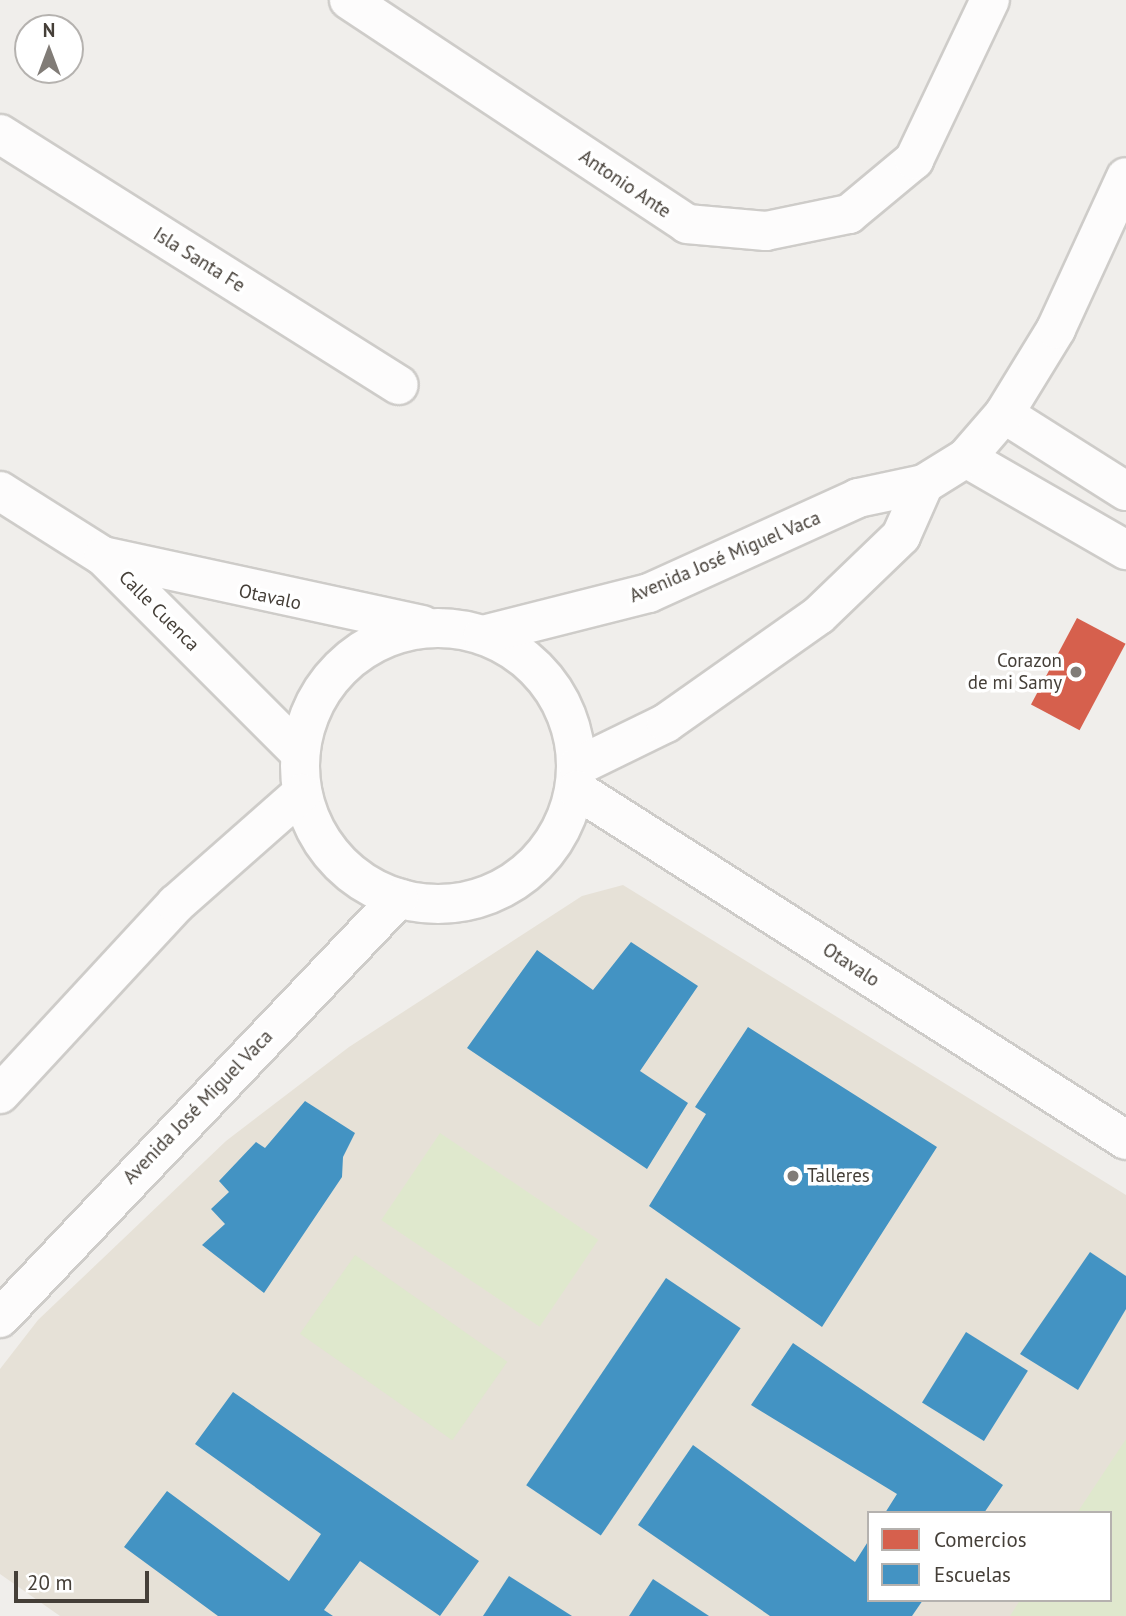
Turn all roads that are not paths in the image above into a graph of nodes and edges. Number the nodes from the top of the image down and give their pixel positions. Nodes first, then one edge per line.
1 (349, 0) edge
2 (990, 0) edge
3 (0, 134) edge
4 (1126, 177) edge
5 (398, 385) dead end
6 (1004, 414) junction
7 (966, 458) junction
8 (925, 484) junction
9 (0, 491) edge
10 (1126, 491) edge
11 (1126, 550) edge
12 (103, 556) junction
13 (439, 628) junction
14 (483, 635) junction
15 (300, 753) junction
16 (577, 778) junction
17 (302, 793) junction
18 (399, 898) junction
19 (0, 1094) edge
20 (1126, 1140) edge
21 (0, 1318) edge

1 - 2 street, Antonio Ante
3 - 5 street, Isla Santa Fe
4 - 6 street, Avenida José Miguel Vaca
6 - 7 street, Avenida José Miguel Vaca
6 - 10 street
7 - 8 street, Avenida José Miguel Vaca
7 - 11 street
8 - 14 street, Avenida José Miguel Vaca
8 - 16 street
9 - 12 street, Calle Cuenca
12 - 13 street, Otavalo
12 - 15 street, Calle Cuenca
13 - 14 street, Avenida José Miguel Vaca
13 - 15 street, Avenida José Miguel Vaca
14 - 16 street, Avenida José Miguel Vaca
15 - 17 street, Avenida José Miguel Vaca
16 - 18 street, Avenida José Miguel Vaca
16 - 20 street, Otavalo
17 - 18 street, Avenida José Miguel Vaca
17 - 19 street
18 - 21 street, Avenida José Miguel Vaca

